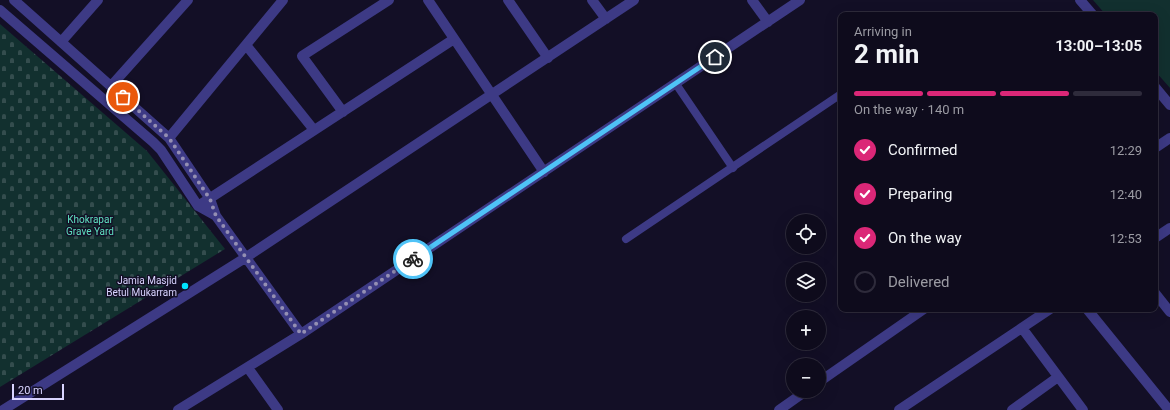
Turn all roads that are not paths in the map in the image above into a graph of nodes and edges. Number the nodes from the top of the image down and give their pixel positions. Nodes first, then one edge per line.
1 (14, 0) edge
2 (98, 0) edge
3 (188, 0) edge
4 (283, 0) edge
5 (390, 0) edge
6 (428, 0) edge
7 (508, 0) edge
8 (592, 0) edge
9 (634, 0) edge
10 (752, 0) edge
11 (800, 0) edge
12 (1080, 0) edge
13 (0, 10) edge
14 (1090, 12) edge
15 (606, 19) junction
16 (768, 22) junction
17 (454, 39) junction
18 (61, 42) junction
19 (246, 45) junction
20 (548, 58) junction
21 (676, 84) junction
22 (111, 86) junction
23 (1158, 91) edge
24 (492, 95) junction
25 (838, 96) edge
26 (1170, 105) edge
27 (342, 112) junction
28 (314, 130) junction
29 (169, 138) junction
30 (1170, 138) edge
31 (1158, 146) edge
32 (733, 168) junction
33 (544, 172) junction
34 (210, 199) junction
35 (198, 206) junction
36 (216, 216) junction
37 (1170, 228) edge
38 (1158, 236) edge
39 (626, 240) dead end
40 (246, 258) junction
41 (1158, 297) edge
42 (920, 312) edge
43 (1046, 312) edge
44 (1089, 312) edge
45 (1170, 312) edge
46 (1022, 328) junction
47 (301, 334) junction
48 (248, 368) junction
49 (826, 377) edge
50 (1058, 377) junction
51 (796, 398) edge
52 (3, 410) edge
53 (178, 410) edge
54 (278, 410) edge
55 (779, 410) edge
56 (899, 410) edge
57 (1012, 410) edge
58 (1083, 410) edge
59 (1169, 410) edge

1 - 18 street
2 - 18 street
3 - 22 street
4 - 19 street
5 - 27 street
6 - 17 street
7 - 20 street
8 - 15 street
9 - 15 street
10 - 16 street
11 - 16 street
12 - 14 street
13 - 35 street
15 - 20 street
16 - 21 street
17 - 24 street
17 - 27 street
18 - 22 street
19 - 28 street
19 - 29 street
20 - 24 street
21 - 32 lane
21 - 33 street
22 - 29 street
23 - 26 street
24 - 33 street
24 - 40 street
25 - 32 lane
27 - 28 street
28 - 34 street
29 - 34 street
30 - 31 street
32 - 39 lane
33 - 47 street
34 - 35 street
34 - 36 street
35 - 36 street
36 - 40 street
37 - 38 street
40 - 47 street
40 - 52 street
41 - 45 street
42 - 49 street
43 - 46 street
44 - 59 street
46 - 50 street
46 - 56 street
47 - 48 street
48 - 53 street
48 - 54 street
50 - 57 street
50 - 58 street
51 - 55 street

